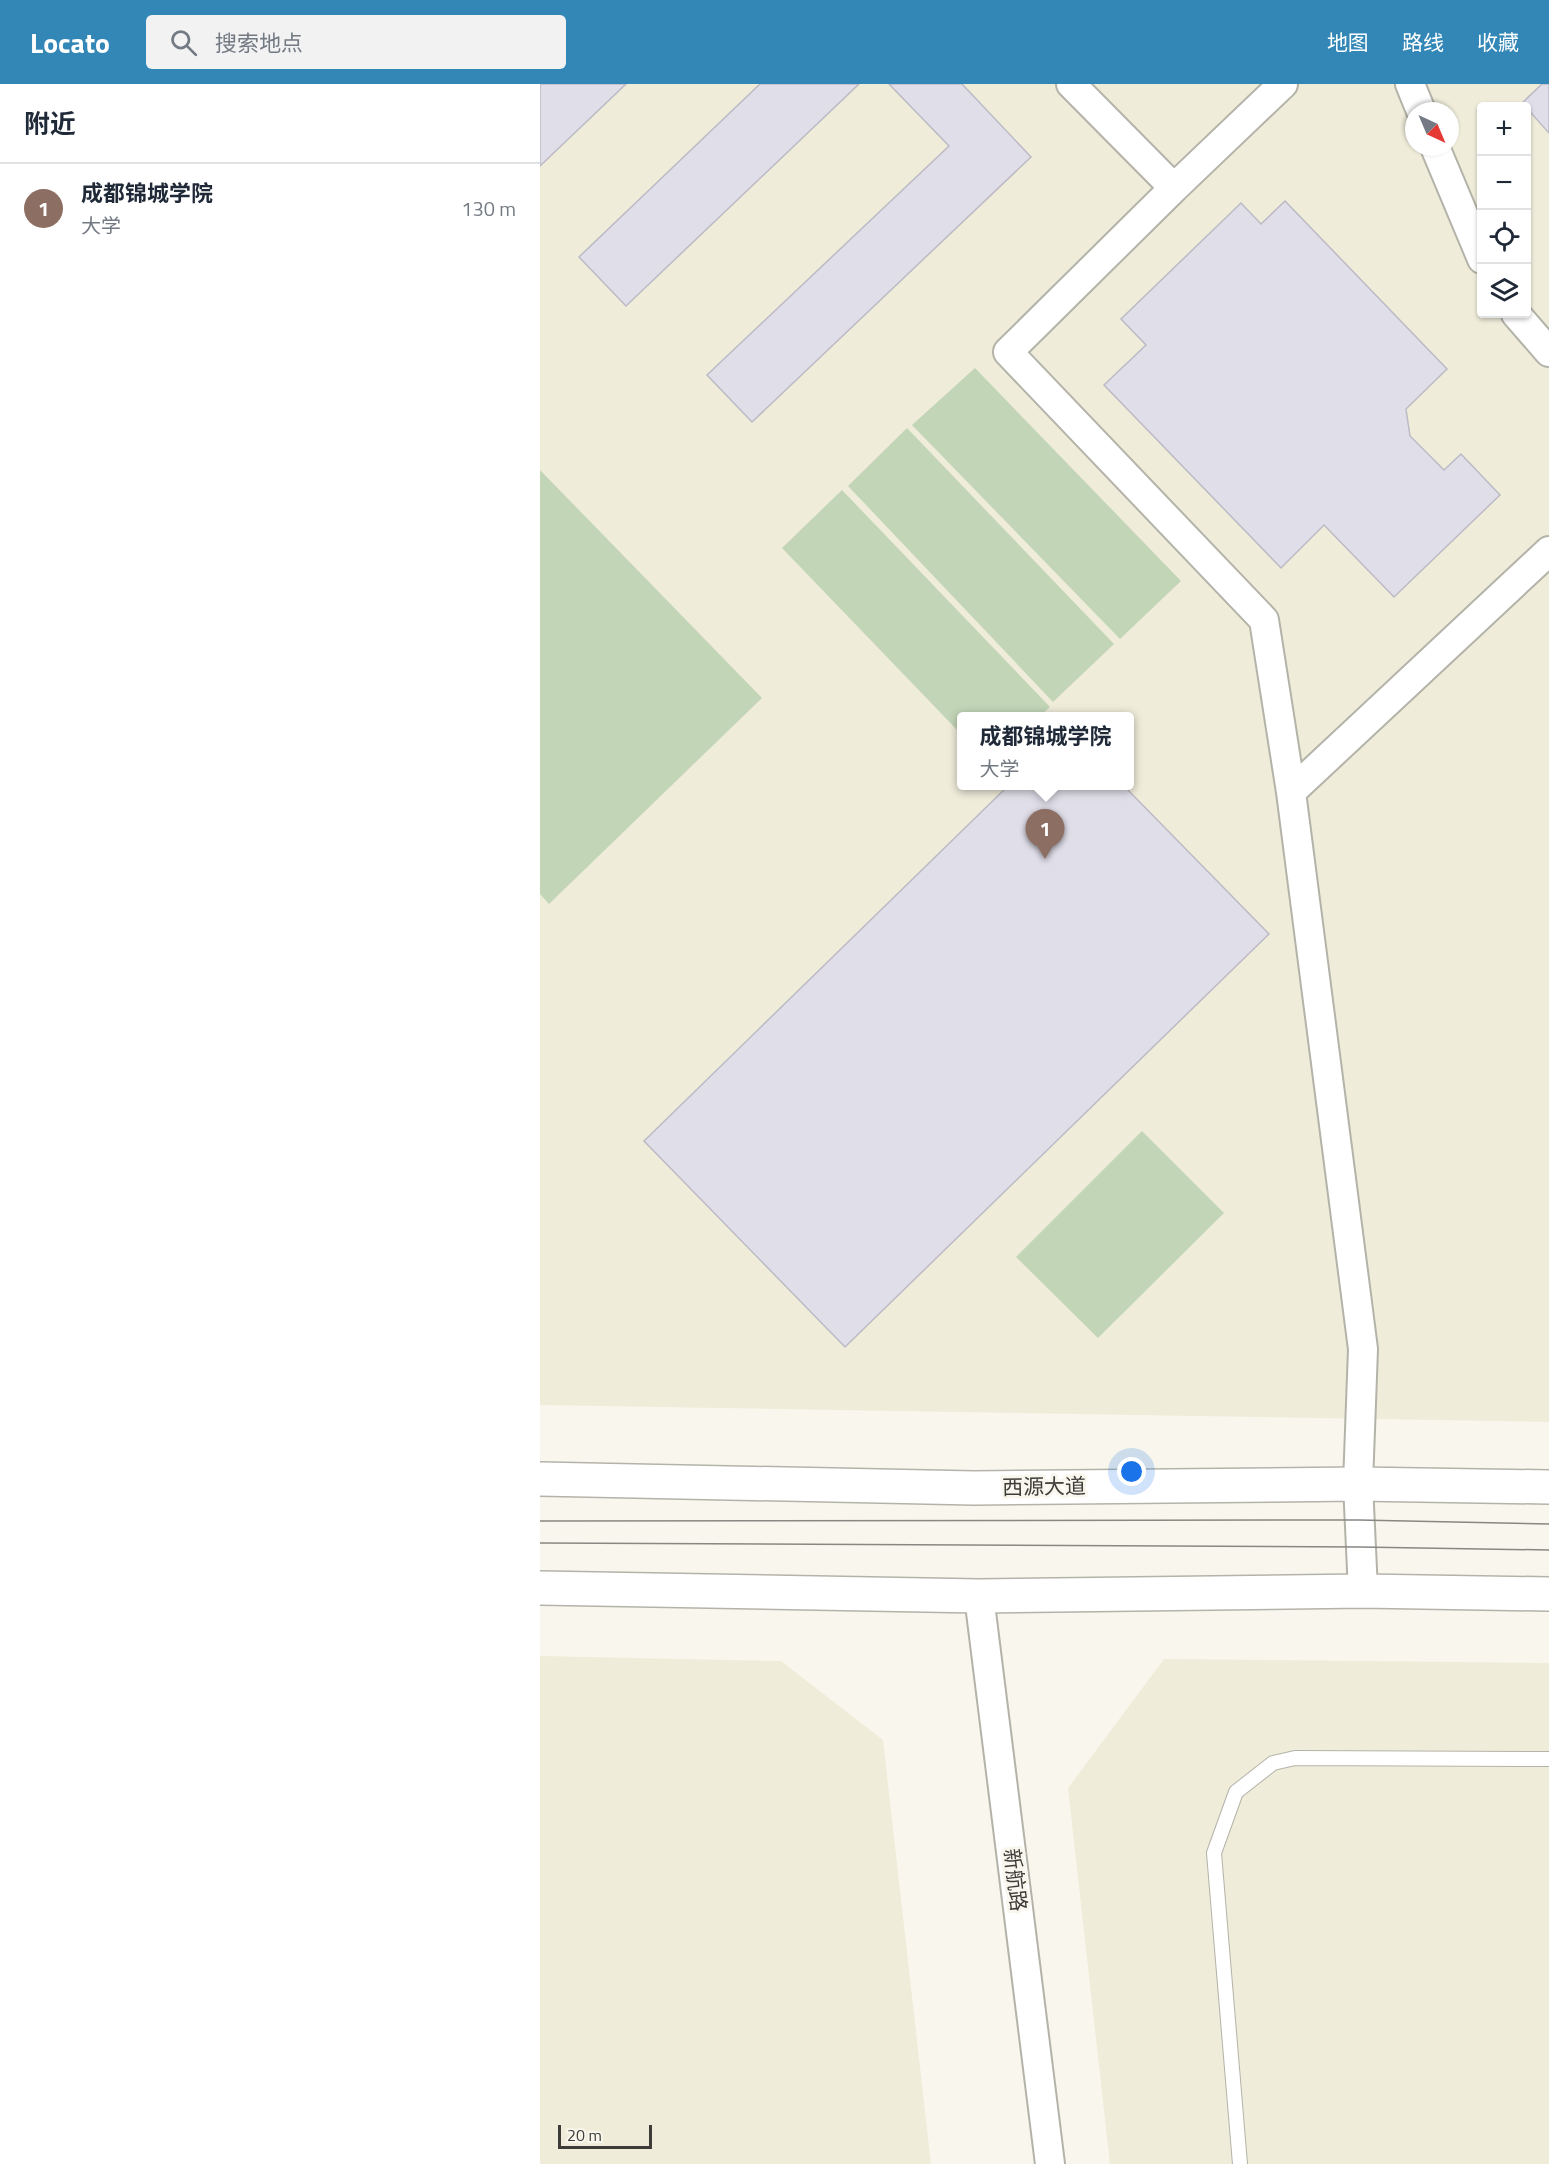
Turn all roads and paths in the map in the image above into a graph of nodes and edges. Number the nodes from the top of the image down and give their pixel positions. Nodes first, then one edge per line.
1 (1071, 84) edge
2 (1283, 84) edge
3 (1410, 84) edge
4 (1417, 102) edge
5 (1439, 156) edge
6 (1174, 188) junction
7 (1477, 247) edge
8 (1519, 318) edge
9 (1549, 352) edge
10 (1549, 551) edge
11 (1291, 792) junction
12 (540, 1479) edge
13 (1358, 1484) junction
14 (1549, 1487) edge
15 (540, 1588) edge
16 (1363, 1592) junction
17 (1549, 1594) edge
18 (979, 1596) junction
19 (1549, 1759) edge
20 (1050, 2164) edge
21 (1240, 2164) edge

1 - 6 street
2 - 6 street
3 - 4 street
5 - 7 street
6 - 11 street
8 - 9 street
10 - 11 street
11 - 13 street
12 - 13 main road, 西源大道
13 - 14 main road, 西源大道
13 - 16 street
15 - 18 main road
16 - 17 main road
16 - 18 main road
18 - 20 street, 新航路
19 - 21 lane

